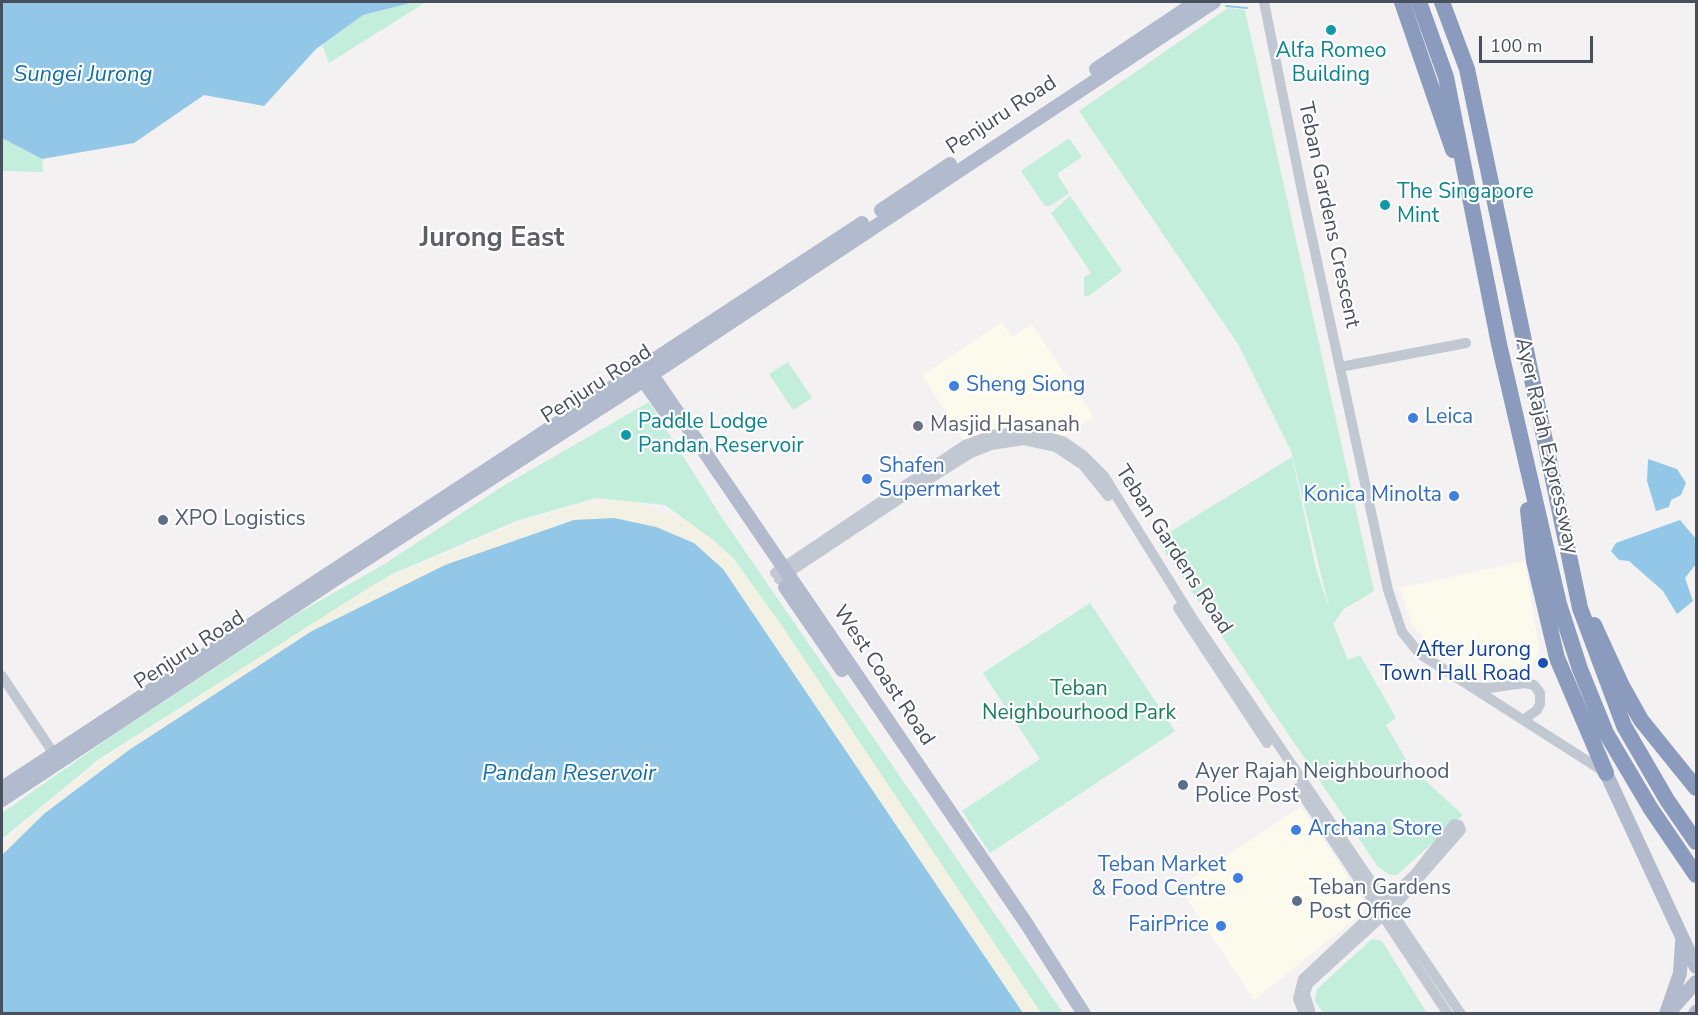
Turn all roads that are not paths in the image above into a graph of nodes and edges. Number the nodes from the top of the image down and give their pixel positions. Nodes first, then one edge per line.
1 (1196, 2) edge
2 (1214, 2) edge
3 (1264, 2) edge
4 (1402, 2) edge
5 (1419, 2) edge
6 (1442, 2) edge
7 (973, 154) junction
8 (1462, 162) junction
9 (1466, 343) dead end
10 (1340, 367) junction
11 (644, 373) junction
12 (1519, 432) junction
13 (781, 573) junction
14 (1580, 608) junction
15 (2, 676) edge
16 (1471, 687) junction
17 (1523, 720) junction
18 (56, 758) junction
19 (1606, 773) junction
20 (2, 788) edge
21 (1696, 788) edge
22 (2, 800) edge
23 (1696, 842) edge
24 (1696, 875) edge
25 (1384, 910) junction
26 (1682, 937) junction
27 (1696, 967) edge
28 (1696, 982) edge
29 (1077, 1014) edge
30 (1084, 1014) edge
31 (1304, 1014) edge
32 (1311, 1014) edge
33 (1448, 1014) edge
34 (1461, 1014) edge
35 (1667, 1014) edge

1 - 7 main road, Penjuru Road
2 - 7 main road, Penjuru Road
3 - 10 street, Teban Gardens Crescent
4 - 8 highway
5 - 8 highway, Ayer Rajah Expressway
6 - 14 highway, Ayer Rajah Expressway
7 - 11 main road, Penjuru Road
8 - 12 highway, Ayer Rajah Expressway
9 - 10 street
10 - 16 street, Teban Gardens Crescent
11 - 13 main road, West Coast Road
11 - 18 main road, Penjuru Road
12 - 19 highway
12 - 24 highway, Ayer Rajah Expressway
13 - 25 street, Teban Gardens Road
13 - 29 main road, West Coast Road
13 - 30 main road, West Coast Road
14 - 21 highway
14 - 23 highway, Ayer Rajah Expressway
15 - 18 street
16 - 17 street, Teban Gardens Crescent
16 - 17 street
17 - 19 street, Teban Gardens Crescent
18 - 20 main road, Penjuru Road
18 - 22 main road, Penjuru Road
19 - 26 main road
25 - 25 street
25 - 31 street
25 - 32 street
25 - 33 street, Teban Gardens Road
25 - 34 street, Teban Gardens Road
26 - 27 main road
26 - 35 main road
28 - 35 main road

